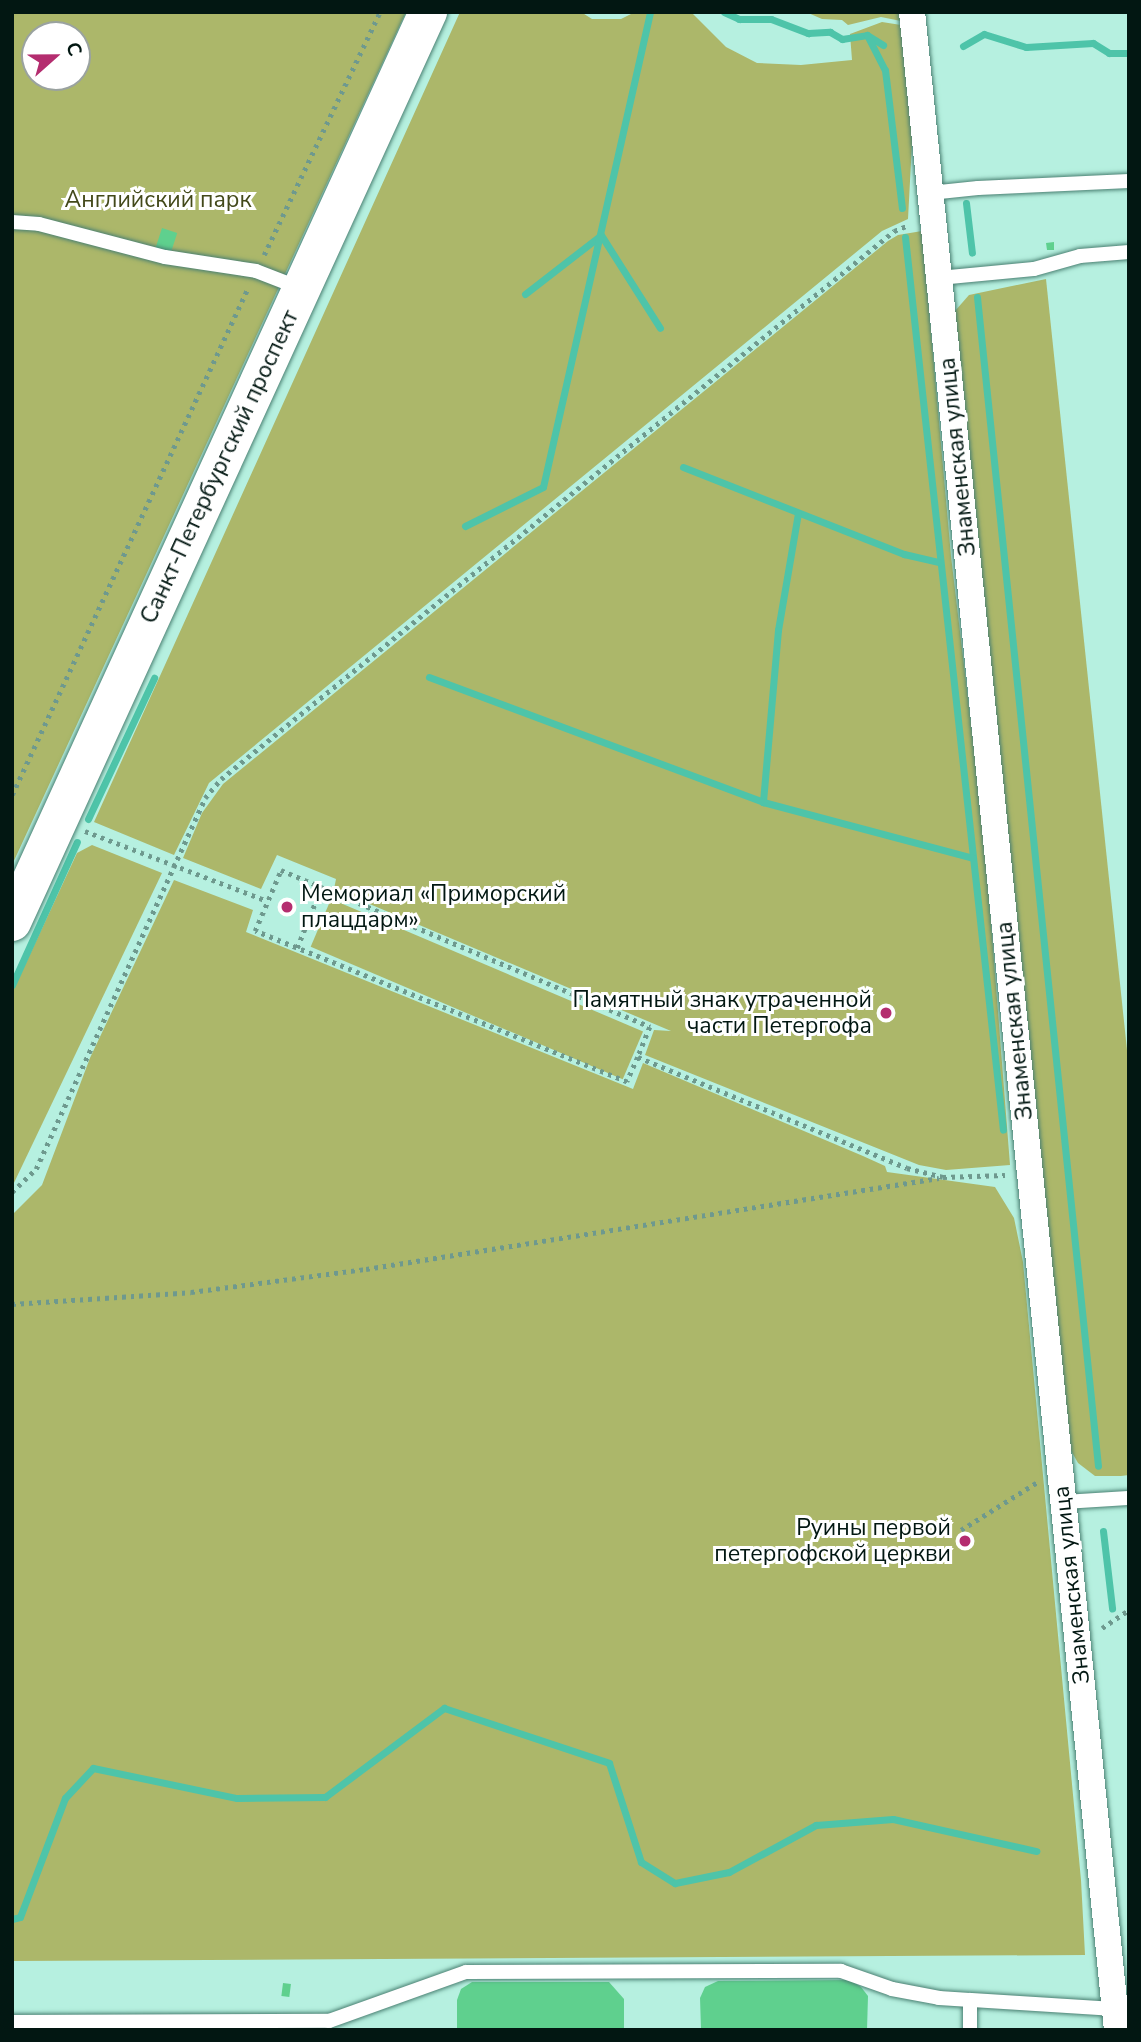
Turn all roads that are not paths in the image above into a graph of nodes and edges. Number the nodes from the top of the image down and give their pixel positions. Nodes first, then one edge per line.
1 (428, 12) edge
2 (912, 12) edge
3 (1129, 181) edge
4 (931, 206) junction
5 (12, 222) edge
6 (1129, 252) edge
7 (940, 278) junction
8 (302, 288) junction
9 (12, 922) edge
10 (1129, 1498) edge
11 (1063, 1502) junction
12 (970, 2000) junction
13 (1116, 2020) edge
14 (12, 2022) edge
15 (970, 2030) edge

1 - 8 main road, Санкт-Петербургский проспект
2 - 4 street, Знаменская улица
3 - 4 lane
4 - 7 street, Знаменская улица
5 - 8 lane
6 - 7 lane
7 - 11 street, Знаменская улица
8 - 9 main road, Санкт-Петербургский проспект
10 - 11 lane
11 - 13 street, Знаменская улица
12 - 13 lane
12 - 14 lane
12 - 15 lane

